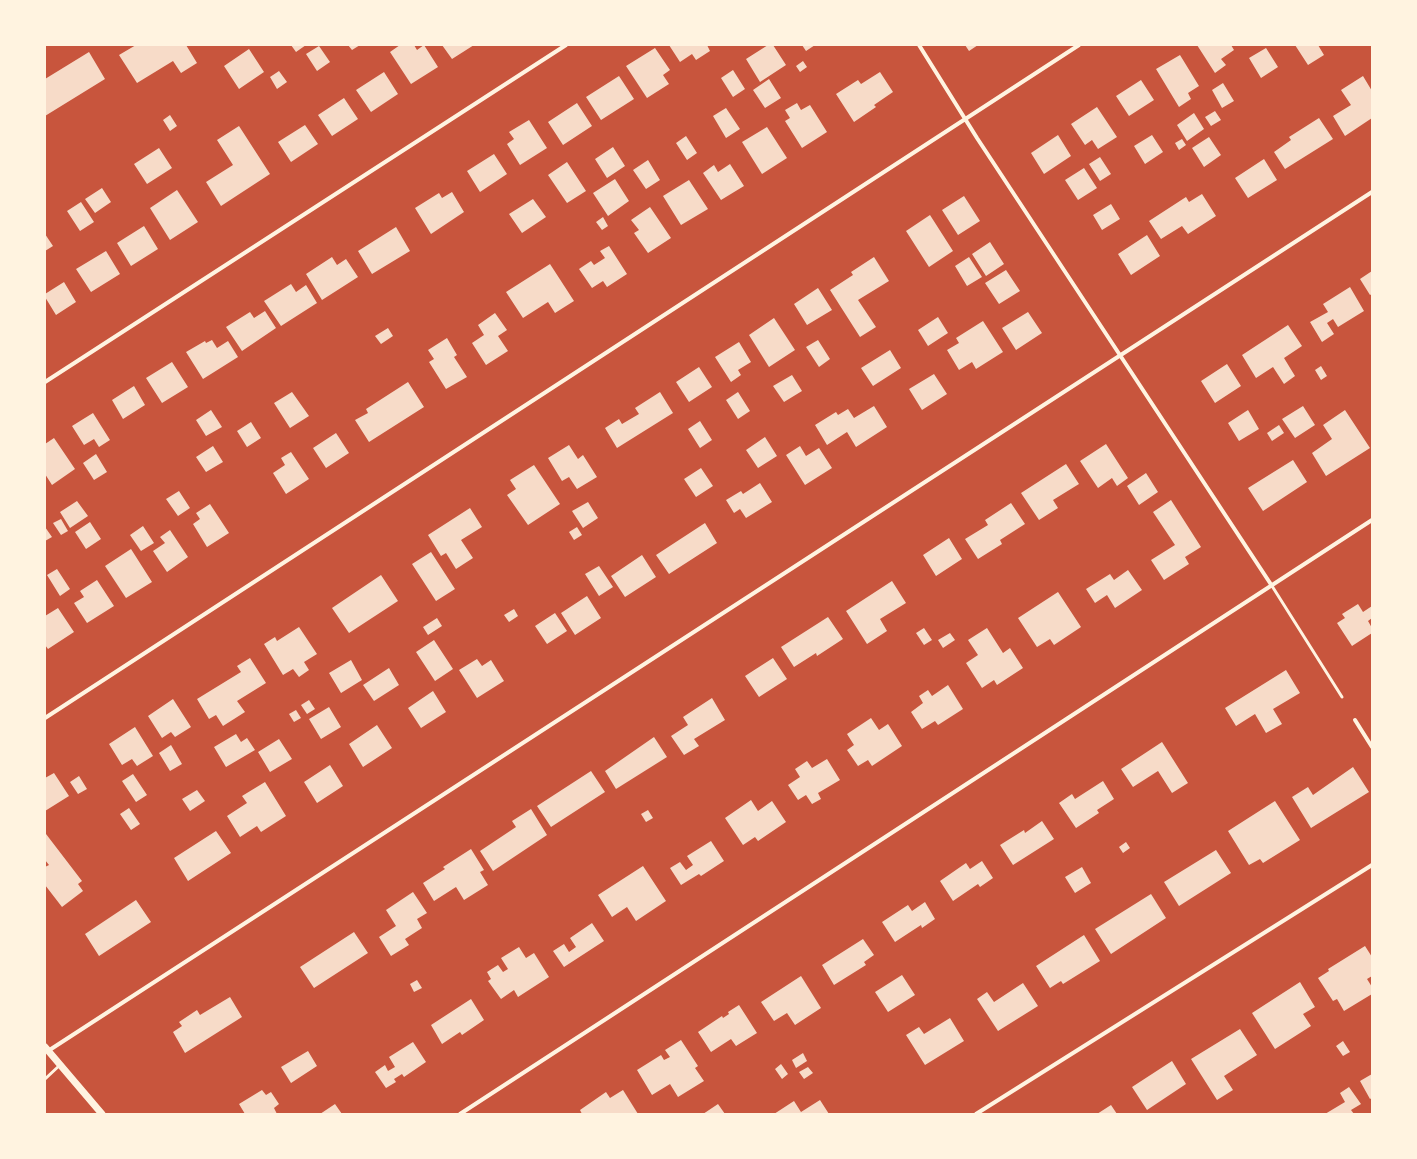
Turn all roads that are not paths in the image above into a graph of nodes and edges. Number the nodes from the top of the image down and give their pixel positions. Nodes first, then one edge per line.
1 (566, 45) edge
2 (919, 45) edge
3 (1079, 45) edge
4 (965, 119) junction
5 (1372, 192) edge
6 (1120, 355) junction
7 (45, 382) edge
8 (1372, 520) edge
9 (1272, 586) junction
10 (1342, 697) dead end
11 (45, 718) edge
12 (1355, 720) dead end
13 (1372, 747) edge
14 (1372, 865) edge
15 (46, 1049) edge
16 (60, 1066) junction
17 (45, 1079) edge
18 (102, 1114) edge
19 (460, 1114) edge
20 (976, 1114) edge

1 - 7 street
2 - 4 street
3 - 4 street
4 - 6 street
4 - 11 street
5 - 6 street
6 - 9 street
6 - 15 street
8 - 9 street
9 - 10 lane
9 - 19 street
12 - 13 street
14 - 20 street
15 - 16 street
16 - 17 lane
16 - 18 street

